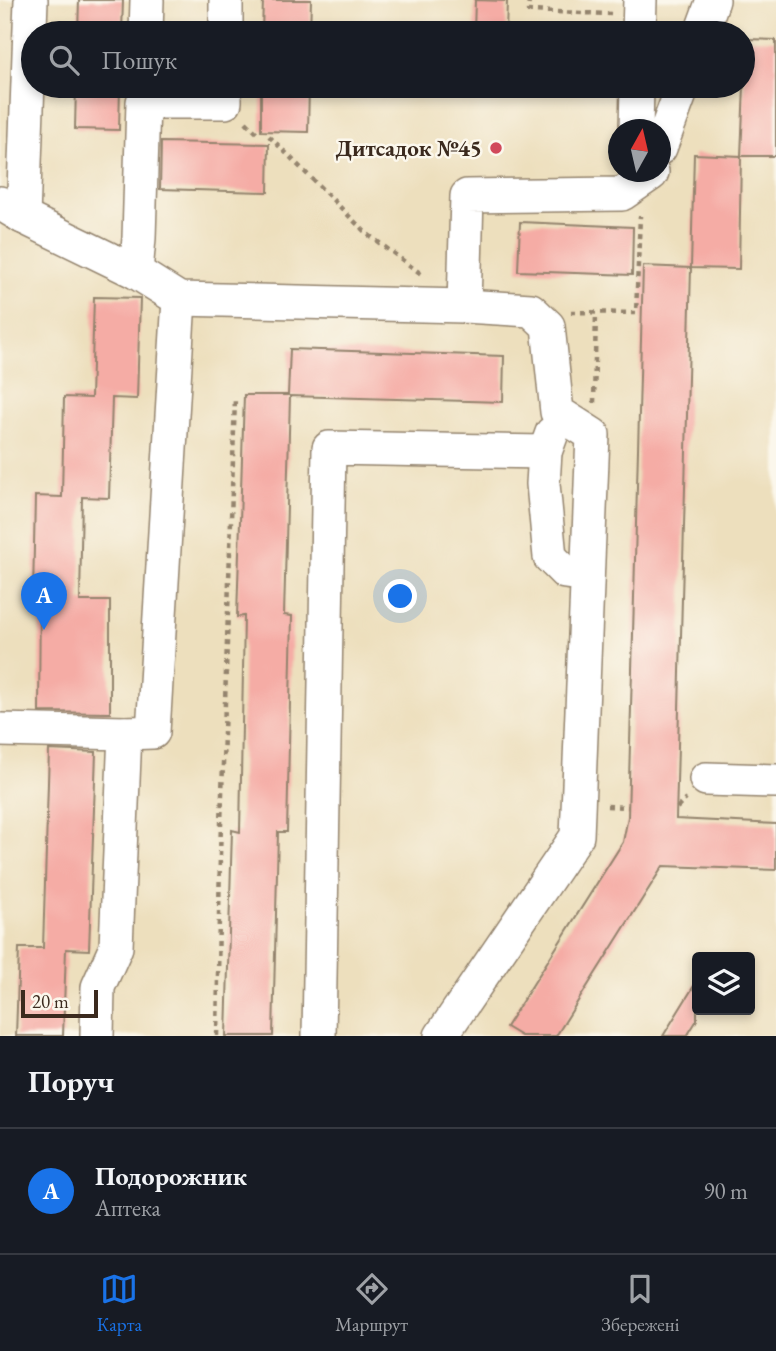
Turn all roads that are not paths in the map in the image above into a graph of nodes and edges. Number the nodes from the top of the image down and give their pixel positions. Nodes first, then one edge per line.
1 (31, 0) edge
2 (147, 0) edge
3 (226, 0) edge
4 (713, 0) edge
5 (29, 21) edge
6 (146, 21) edge
7 (226, 21) edge
8 (705, 21) edge
9 (22, 98) edge
10 (144, 98) edge
11 (184, 98) edge
12 (225, 98) edge
13 (637, 98) edge
14 (679, 98) edge
15 (636, 119) edge
16 (671, 119) edge
17 (634, 182) edge
18 (12, 210) edge
19 (136, 272) junction
20 (179, 299) junction
21 (464, 306) junction
22 (557, 412) junction
23 (545, 452) junction
24 (587, 575) junction
25 (0, 730) edge
26 (125, 733) junction
27 (706, 779) dead end
28 (776, 781) edge
29 (97, 1036) edge
30 (318, 1036) edge
31 (441, 1036) edge

1 - 5 lane
2 - 6 lane
3 - 7 lane
4 - 8 lane
9 - 18 lane
10 - 19 lane
11 - 12 lane
13 - 15 lane
14 - 16 lane
17 - 21 lane
18 - 19 lane
19 - 20 lane
20 - 21 lane
20 - 26 lane
21 - 22 lane
22 - 23 lane
22 - 24 lane
23 - 24 lane
23 - 30 lane
24 - 31 lane
25 - 26 lane
26 - 29 lane
27 - 28 lane

